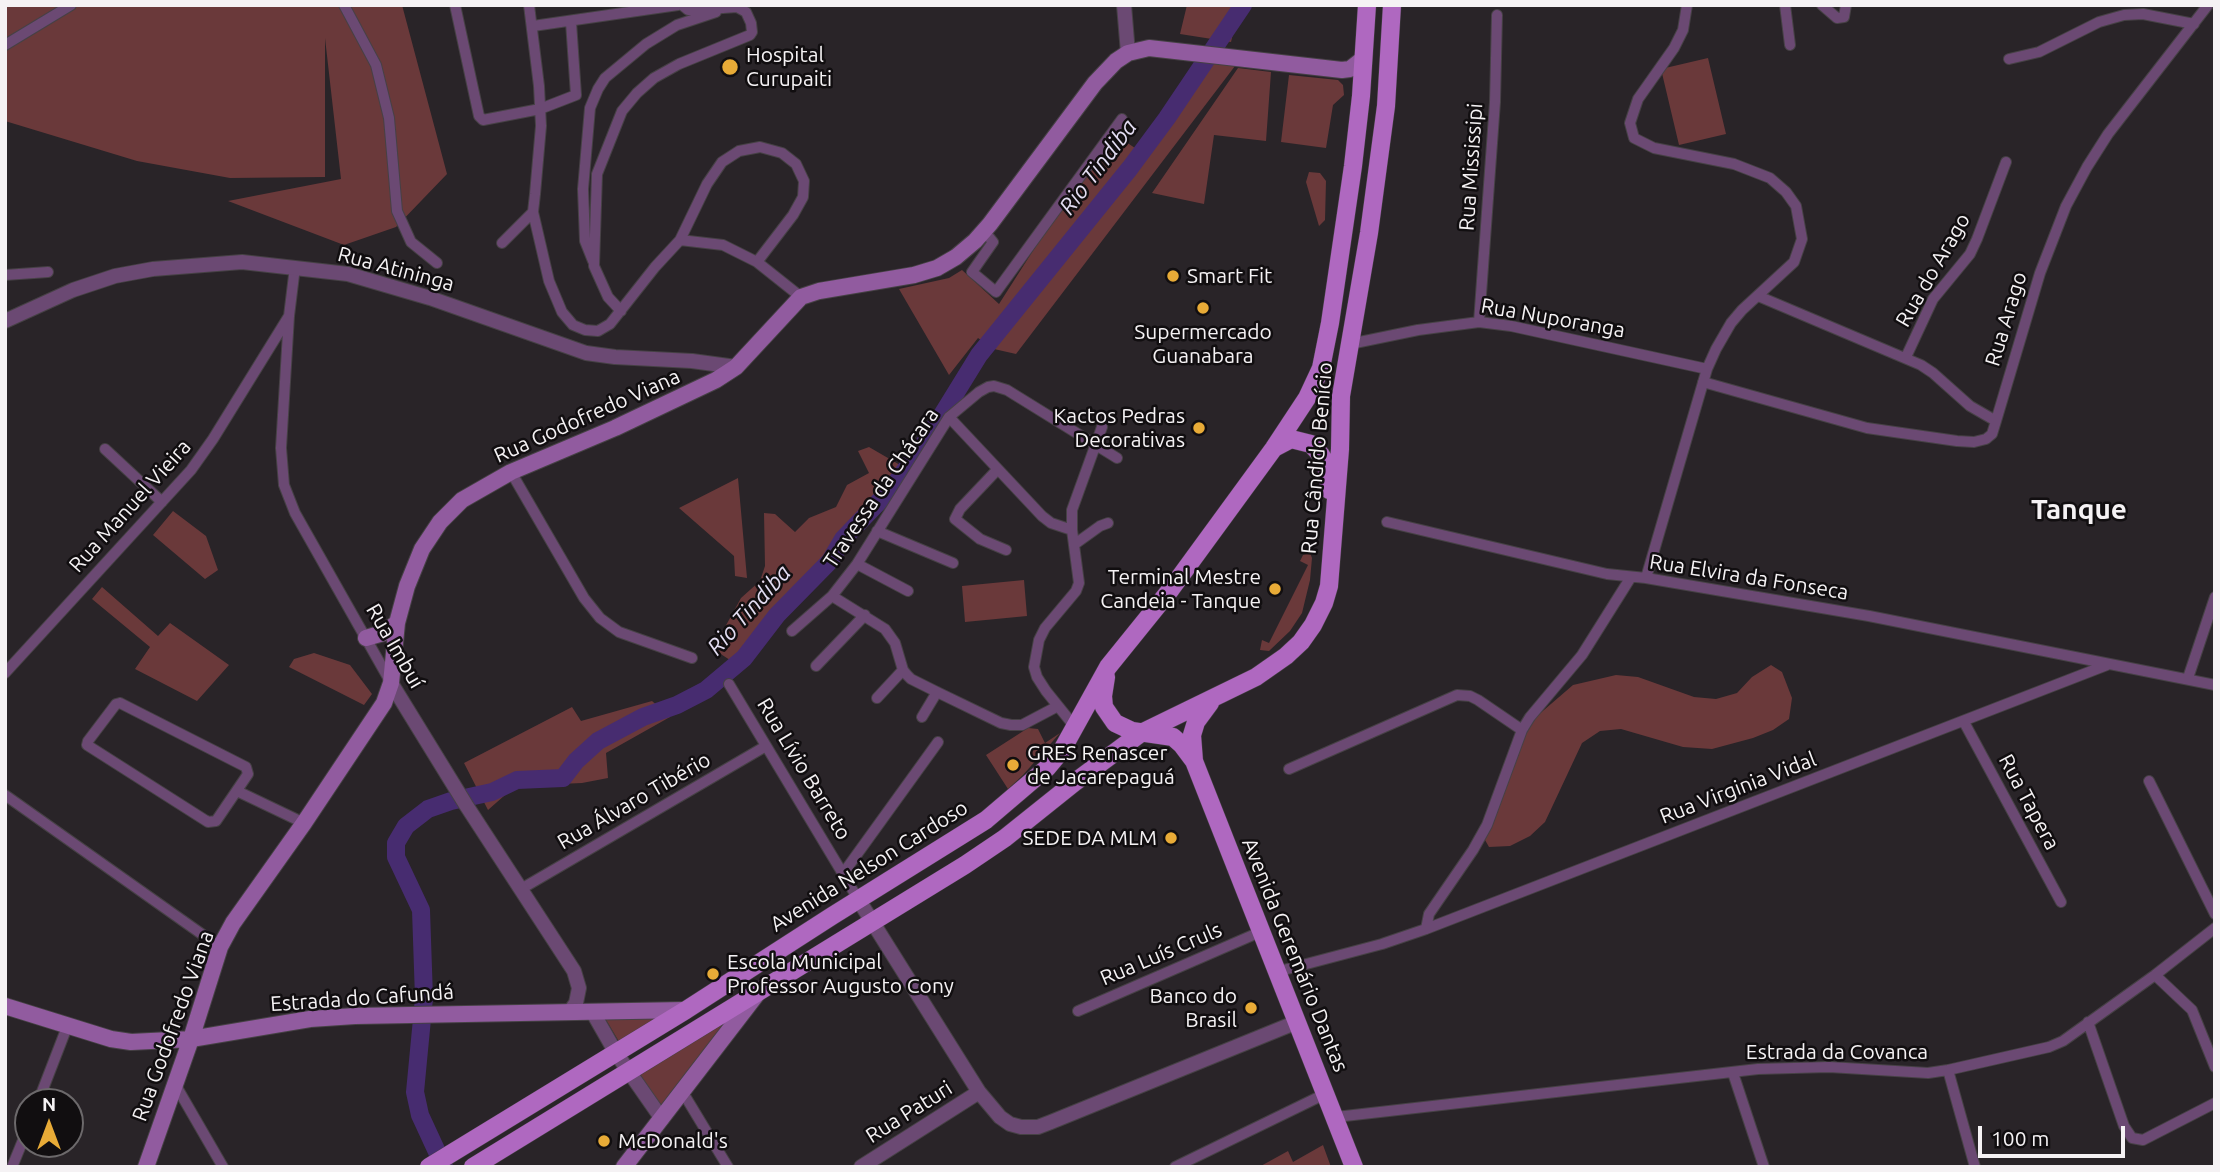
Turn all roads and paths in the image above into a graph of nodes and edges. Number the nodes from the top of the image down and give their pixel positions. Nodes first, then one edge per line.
1 (71, 5) edge
2 (344, 5) edge
3 (455, 5) edge
4 (529, 5) edge
5 (680, 5) edge
6 (1124, 5) edge
7 (1367, 5) edge
8 (1392, 5) edge
9 (1687, 5) edge
10 (1785, 5) edge
11 (1822, 5) edge
12 (1846, 5) edge
13 (2208, 5) edge
14 (732, 6) edge
15 (1497, 15) dead end
16 (571, 22) junction
17 (2194, 24) junction
18 (533, 26) junction
19 (5, 45) edge
20 (1790, 45) dead end
21 (1128, 53) junction
22 (1364, 58) junction
23 (2009, 59) dead end
24 (1342, 70) junction
25 (1362, 87) junction
26 (540, 109) junction
27 (1122, 119) dead end
28 (2006, 162) dead end
29 (533, 212) junction
30 (981, 235) junction
31 (680, 240) junction
32 (502, 243) dead end
33 (757, 262) junction
34 (437, 263) dead end
35 (594, 266) junction
36 (295, 267) junction
37 (48, 272) dead end
38 (5, 275) edge
39 (1758, 296) junction
40 (801, 297) junction
41 (621, 312) junction
42 (289, 316) junction
43 (5, 321) edge
44 (1479, 322) junction
45 (1350, 344) junction
46 (1906, 357) junction
47 (736, 367) junction
48 (1707, 369) junction
49 (1703, 382) junction
50 (949, 418) junction
51 (1997, 421) junction
52 (1102, 427) dead end
53 (1094, 445) junction
54 (1274, 448) junction
55 (105, 449) dead end
56 (1117, 458) dead end
57 (997, 470) junction
58 (511, 472) junction
59 (162, 502) junction
60 (1387, 522) dead end
61 (1108, 523) dead end
62 (1333, 528) junction
63 (1072, 530) junction
64 (877, 531) junction
65 (1075, 544) junction
66 (1006, 550) dead end
67 (953, 563) dead end
68 (857, 564) junction
69 (1631, 577) junction
70 (1646, 578) junction
71 (908, 591) dead end
72 (832, 596) junction
73 (2215, 597) edge
74 (865, 615) junction
75 (397, 622) junction
76 (792, 631) dead end
77 (366, 638) junction
78 (692, 658) dead end
79 (2107, 665) junction
80 (816, 666) dead end
81 (1108, 667) junction
82 (903, 670) junction
83 (5, 673) edge
84 (2188, 678) junction
85 (391, 682) junction
86 (729, 684) dead end
87 (2215, 685) edge
88 (937, 692) junction
89 (1220, 695) junction
90 (877, 698) dead end
91 (1058, 706) junction
92 (922, 717) dead end
93 (1964, 722) junction
94 (1075, 727) junction
95 (1522, 730) junction
96 (1141, 733) junction
97 (938, 743) dead end
98 (766, 746) junction
99 (1194, 761) junction
100 (1289, 769) dead end
101 (2149, 781) dead end
102 (237, 791) junction
103 (5, 795) edge
104 (304, 823) junction
105 (842, 875) junction
106 (521, 889) junction
107 (858, 899) junction
108 (2061, 902) dead end
109 (2215, 914) edge
110 (872, 920) junction
111 (2215, 928) edge
112 (1426, 929) junction
113 (1260, 932) junction
114 (220, 947) junction
115 (1276, 972) junction
116 (2155, 975) junction
117 (761, 990) junction
118 (5, 1006) edge
119 (571, 1010) junction
120 (686, 1010) junction
121 (592, 1011) junction
122 (1078, 1011) dead end
123 (1297, 1022) junction
124 (2088, 1022) junction
125 (68, 1027) junction
126 (191, 1039) junction
127 (616, 1053) junction
128 (2215, 1067) edge
129 (1948, 1070) junction
130 (628, 1071) junction
131 (1732, 1073) junction
132 (175, 1084) junction
133 (44, 1088) edge
134 (682, 1091) junction
135 (979, 1092) junction
136 (1327, 1094) junction
137 (2215, 1103) edge
138 (1336, 1117) junction
139 (663, 1119) junction
140 (437, 1163) edge
141 (146, 1167) edge
142 (223, 1167) edge
143 (473, 1167) edge
144 (624, 1167) edge
145 (728, 1167) edge
146 (861, 1167) edge
147 (1175, 1167) edge
148 (1354, 1167) edge
149 (1765, 1167) edge
150 (1975, 1167) edge

1 - 19 street
2 - 34 street
3 - 26 street
4 - 18 street
5 - 14 street
5 - 16 street
6 - 21 street
7 - 22 main road, Rua Cândido Benício
8 - 45 main road, Rua Cândido Benício
9 - 39 street
10 - 20 street
11 - 12 street
13 - 17 street, Rua Arago
14 - 35 street
14 - 35 street
15 - 44 street, Rua Mississipi
16 - 18 street
16 - 26 street
17 - 23 street
17 - 51 street, Rua Arago
18 - 26 street
21 - 24 main road
21 - 30 main road
22 - 24 main road
22 - 25 main road, Rua Cândido Benício
24 - 25 main road
25 - 54 main road, Rua Cândido Benício
26 - 29 street
27 - 30 street
28 - 46 street, Rua do Arago
29 - 32 street
29 - 41 street
30 - 40 main road
31 - 33 street
31 - 33 street
31 - 41 street
33 - 40 street
35 - 41 street
36 - 42 street, Rua Imbuí
36 - 43 street, Rua Atininga
36 - 47 street, Rua Atininga
37 - 38 street
39 - 46 street
39 - 48 street
40 - 47 main road, Rua Godofredo Viana
42 - 59 street, Rua Manuel Vieira
42 - 77 street, Rua Imbuí
44 - 45 street, Rua Nuporanga
44 - 48 street, Rua Nuporanga
45 - 62 main road, Rua Cândido Benício
46 - 51 street
47 - 58 main road, Rua Godofredo Viana
48 - 49 street
49 - 51 street
49 - 70 street
50 - 53 street, Travessa da Chácara
50 - 57 street
50 - 64 street, Travessa da Chácara
52 - 53 street
53 - 56 street, Travessa da Chácara
53 - 63 street
54 - 62 main road
54 - 81 main road, Rua Cândido Benício
55 - 59 street
57 - 63 street
57 - 66 street
58 - 75 main road, Rua Godofredo Viana
58 - 78 street
59 - 83 street, Rua Manuel Vieira
60 - 69 street, Rua Elvira da Fonseca
61 - 65 street
62 - 89 main road, Rua Cândido Benício
63 - 65 street
64 - 67 street
64 - 68 street, Travessa da Chácara
65 - 91 street
68 - 71 street
68 - 72 street, Travessa da Chácara
69 - 70 street, Rua Elvira da Fonseca
69 - 95 street
70 - 79 street, Rua Elvira da Fonseca
72 - 74 street
72 - 76 street, Travessa da Chácara
73 - 84 street
74 - 80 street
74 - 82 street
75 - 77 main road
75 - 85 main road, Rua Godofredo Viana
77 - 85 street, Rua Imbuí
79 - 84 street
79 - 93 street, Rua Virginia Vidal
81 - 94 main road, Avenida Nelson Cardoso
81 - 96 main road, Avenida Geremário Dantas
82 - 88 street
82 - 90 street
84 - 87 street
85 - 104 main road, Rua Godofredo Viana
85 - 106 street, Rua Imbuí
86 - 98 street, Rua Lívio Barreto
88 - 91 street
88 - 92 street
89 - 96 main road, Rua Cândido Benício
89 - 99 main road, Avenida Geremário Dantas
91 - 94 street
93 - 108 street, Rua Tapera
93 - 112 street, Rua Virginia Vidal
94 - 107 main road, Avenida Nelson Cardoso
95 - 100 street
95 - 112 street
96 - 99 main road, Avenida Geremário Dantas
96 - 110 main road
97 - 105 street, Rua Lívio Barreto
98 - 105 street, Rua Lívio Barreto
98 - 106 street, Rua Álvaro Tibério
99 - 113 main road, Avenida Geremário Dantas
101 - 109 street
102 - 102 street
102 - 104 street
103 - 114 street
104 - 114 main road, Rua Godofredo Viana
105 - 107 street, Rua Lívio Barreto
106 - 119 street, Rua Imbuí
107 - 110 street, Rua Lívio Barreto
107 - 120 main road, Avenida Nelson Cardoso
110 - 117 main road
110 - 135 street, Rua Lívio Barreto
111 - 116 street, Estrada da Covanca
112 - 115 street, Rua Virginia Vidal
113 - 115 main road, Avenida Geremário Dantas
113 - 122 street, Rua Luís Cruls
114 - 126 main road, Rua Godofredo Viana
115 - 123 main road, Avenida Geremário Dantas
116 - 124 street, Estrada da Covanca
116 - 128 street
117 - 130 main road
117 - 134 main road
118 - 125 main road, Estrada do Cafundá
119 - 121 main road, Estrada do Cafundá
119 - 126 main road, Estrada do Cafundá
120 - 121 main road, Estrada do Cafundá
120 - 127 main road, Avenida Nelson Cardoso
121 - 127 street
123 - 135 street, Rua Lívio Barreto
123 - 136 main road, Avenida Geremário Dantas
124 - 129 street, Estrada da Covanca
124 - 137 street
125 - 126 main road, Estrada do Cafundá
125 - 133 street
126 - 132 main road, Rua Godofredo Viana
127 - 130 street
127 - 140 main road, Avenida Nelson Cardoso
129 - 131 street, Estrada da Covanca
129 - 150 street
130 - 139 street
130 - 143 main road
131 - 138 street, Estrada da Covanca
131 - 149 street
132 - 141 main road, Rua Godofredo Viana
132 - 142 street
134 - 139 main road
134 - 145 street
135 - 146 street, Rua Paturi
136 - 138 main road, Avenida Geremário Dantas
136 - 147 street
138 - 148 main road, Avenida Geremário Dantas
139 - 144 main road

